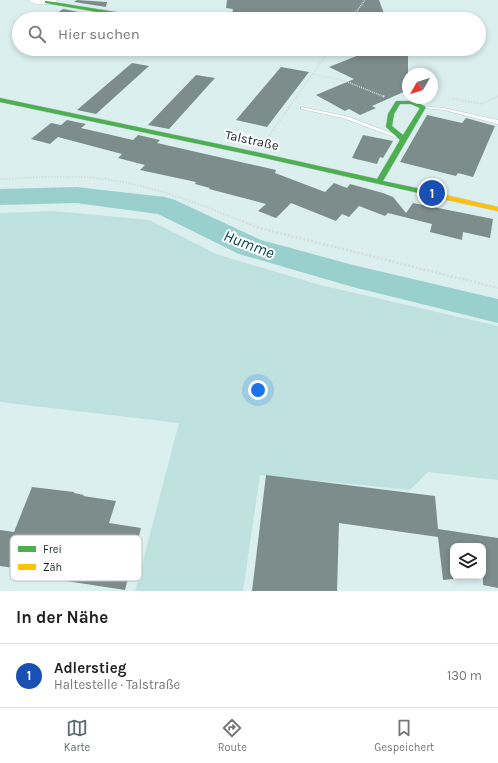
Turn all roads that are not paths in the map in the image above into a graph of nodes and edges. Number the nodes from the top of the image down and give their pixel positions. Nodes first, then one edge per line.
1 (32, 0) edge
2 (51, 1) edge
3 (110, 12) edge
4 (0, 100) edge
5 (423, 107) junction
6 (303, 108) dead end
7 (498, 122) edge
8 (403, 139) junction
9 (380, 182) junction
10 (498, 209) edge

1 - 2 street
2 - 3 street
4 - 9 street, Talstraße
5 - 7 lane
5 - 8 street
5 - 8 street
6 - 8 lane
8 - 9 street
9 - 10 street, Talstraße

